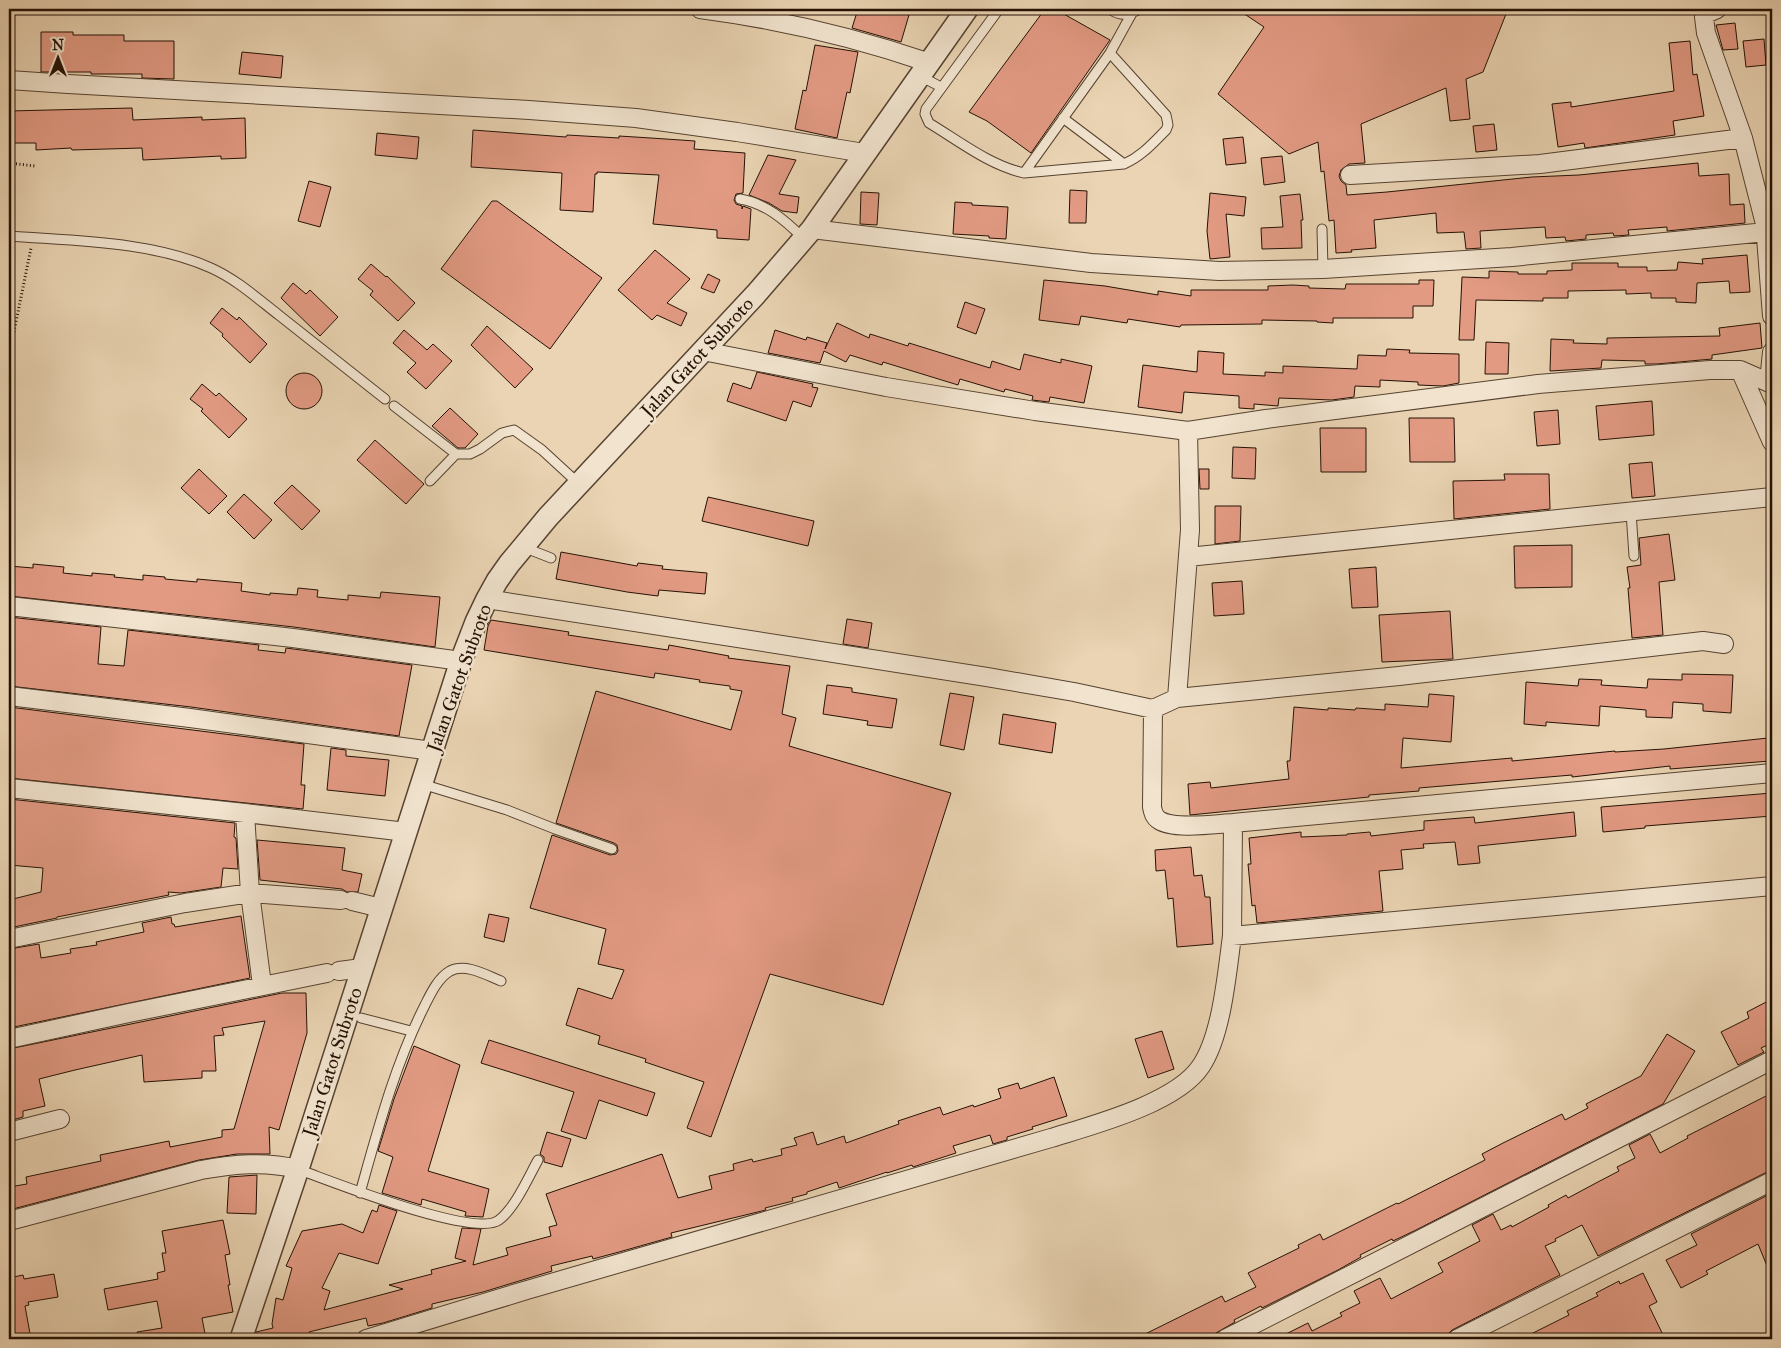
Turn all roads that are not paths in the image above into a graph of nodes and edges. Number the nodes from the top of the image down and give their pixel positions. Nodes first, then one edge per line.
1 (700, 9) edge
2 (967, 9) edge
3 (1000, 9) edge
4 (1109, 9) edge
5 (1717, 9) edge
6 (1136, 11) edge
7 (1110, 53) junction
8 (925, 70) junction
9 (9, 80) edge
10 (941, 87) junction
11 (1063, 118) junction
12 (1743, 138) junction
13 (864, 153) junction
14 (1124, 164) junction
15 (1024, 173) junction
16 (1350, 175) dead end
17 (740, 199) dead end
18 (1322, 228) dead end
19 (1769, 232) edge
20 (808, 233) junction
21 (9, 236) edge
22 (1323, 268) junction
23 (1772, 316) edge
24 (703, 352) junction
25 (1772, 352) edge
26 (1740, 370) junction
27 (1771, 383) edge
28 (385, 399) dead end
29 (394, 406) dead end
30 (1188, 431) junction
31 (1772, 442) edge
32 (456, 454) junction
33 (430, 482) dead end
34 (579, 485) junction
35 (1772, 497) edge
36 (1631, 512) junction
37 (523, 547) junction
38 (1634, 556) dead end
39 (1188, 557) junction
40 (551, 558) dead end
41 (487, 599) junction
42 (9, 606) edge
43 (1724, 644) dead end
44 (462, 661) junction
45 (9, 696) edge
46 (1177, 698) junction
47 (1153, 709) junction
48 (432, 751) junction
49 (1772, 772) edge
50 (422, 784) junction
51 (9, 788) edge
52 (245, 813) junction
53 (1233, 823) junction
54 (406, 832) junction
55 (612, 849) dead end
56 (1772, 886) edge
57 (250, 893) junction
58 (382, 908) junction
59 (1232, 936) junction
60 (9, 940) edge
61 (362, 968) junction
62 (501, 981) dead end
63 (262, 985) junction
64 (353, 1016) junction
65 (411, 1031) junction
66 (9, 1040) edge
67 (1772, 1060) edge
68 (60, 1119) dead end
69 (9, 1132) edge
70 (538, 1160) dead end
71 (302, 1171) junction
72 (1772, 1181) edge
73 (360, 1193) junction
74 (9, 1221) edge
75 (241, 1339) edge
76 (366, 1339) edge
77 (1225, 1339) edge
78 (1457, 1339) edge

1 - 8 street
2 - 8 street, Jalan Gatot Subroto
3 - 10 lane
4 - 6 lane
5 - 12 street
6 - 7 lane
7 - 11 lane
7 - 14 lane
8 - 10 lane
8 - 13 street, Jalan Gatot Subroto
9 - 13 street
10 - 15 lane
11 - 14 lane
11 - 15 lane
12 - 16 street
12 - 19 street
13 - 20 street, Jalan Gatot Subroto
14 - 15 lane
17 - 20 lane
18 - 22 lane
19 - 22 street
19 - 23 street
20 - 22 street
20 - 24 street, Jalan Gatot Subroto
21 - 28 lane
24 - 30 street
24 - 34 street, Jalan Gatot Subroto
25 - 27 street
26 - 27 street
26 - 30 street
26 - 31 street
29 - 32 lane
30 - 39 street
32 - 33 lane
32 - 34 lane
34 - 37 street, Jalan Gatot Subroto
35 - 36 street
36 - 38 lane
36 - 39 street
37 - 40 lane
37 - 41 street, Jalan Gatot Subroto
39 - 46 street
41 - 44 street, Jalan Gatot Subroto
41 - 47 street
42 - 44 street
43 - 46 street
44 - 48 street, Jalan Gatot Subroto
45 - 48 street
46 - 47 street
47 - 53 street
48 - 50 street, Jalan Gatot Subroto
49 - 53 street
50 - 54 street, Jalan Gatot Subroto
50 - 55 lane
51 - 52 street
52 - 54 street
52 - 57 street
53 - 59 street
54 - 58 street, Jalan Gatot Subroto
56 - 59 street
57 - 58 street
57 - 60 street
57 - 63 street
58 - 61 street, Jalan Gatot Subroto
59 - 76 street
61 - 63 street
61 - 64 street, Jalan Gatot Subroto
62 - 65 lane
63 - 66 street
64 - 65 lane
64 - 71 street, Jalan Gatot Subroto
65 - 73 lane
67 - 77 street
68 - 69 street
70 - 73 lane
71 - 73 lane
71 - 74 street
71 - 75 street, Jalan Gatot Subroto
72 - 78 street

